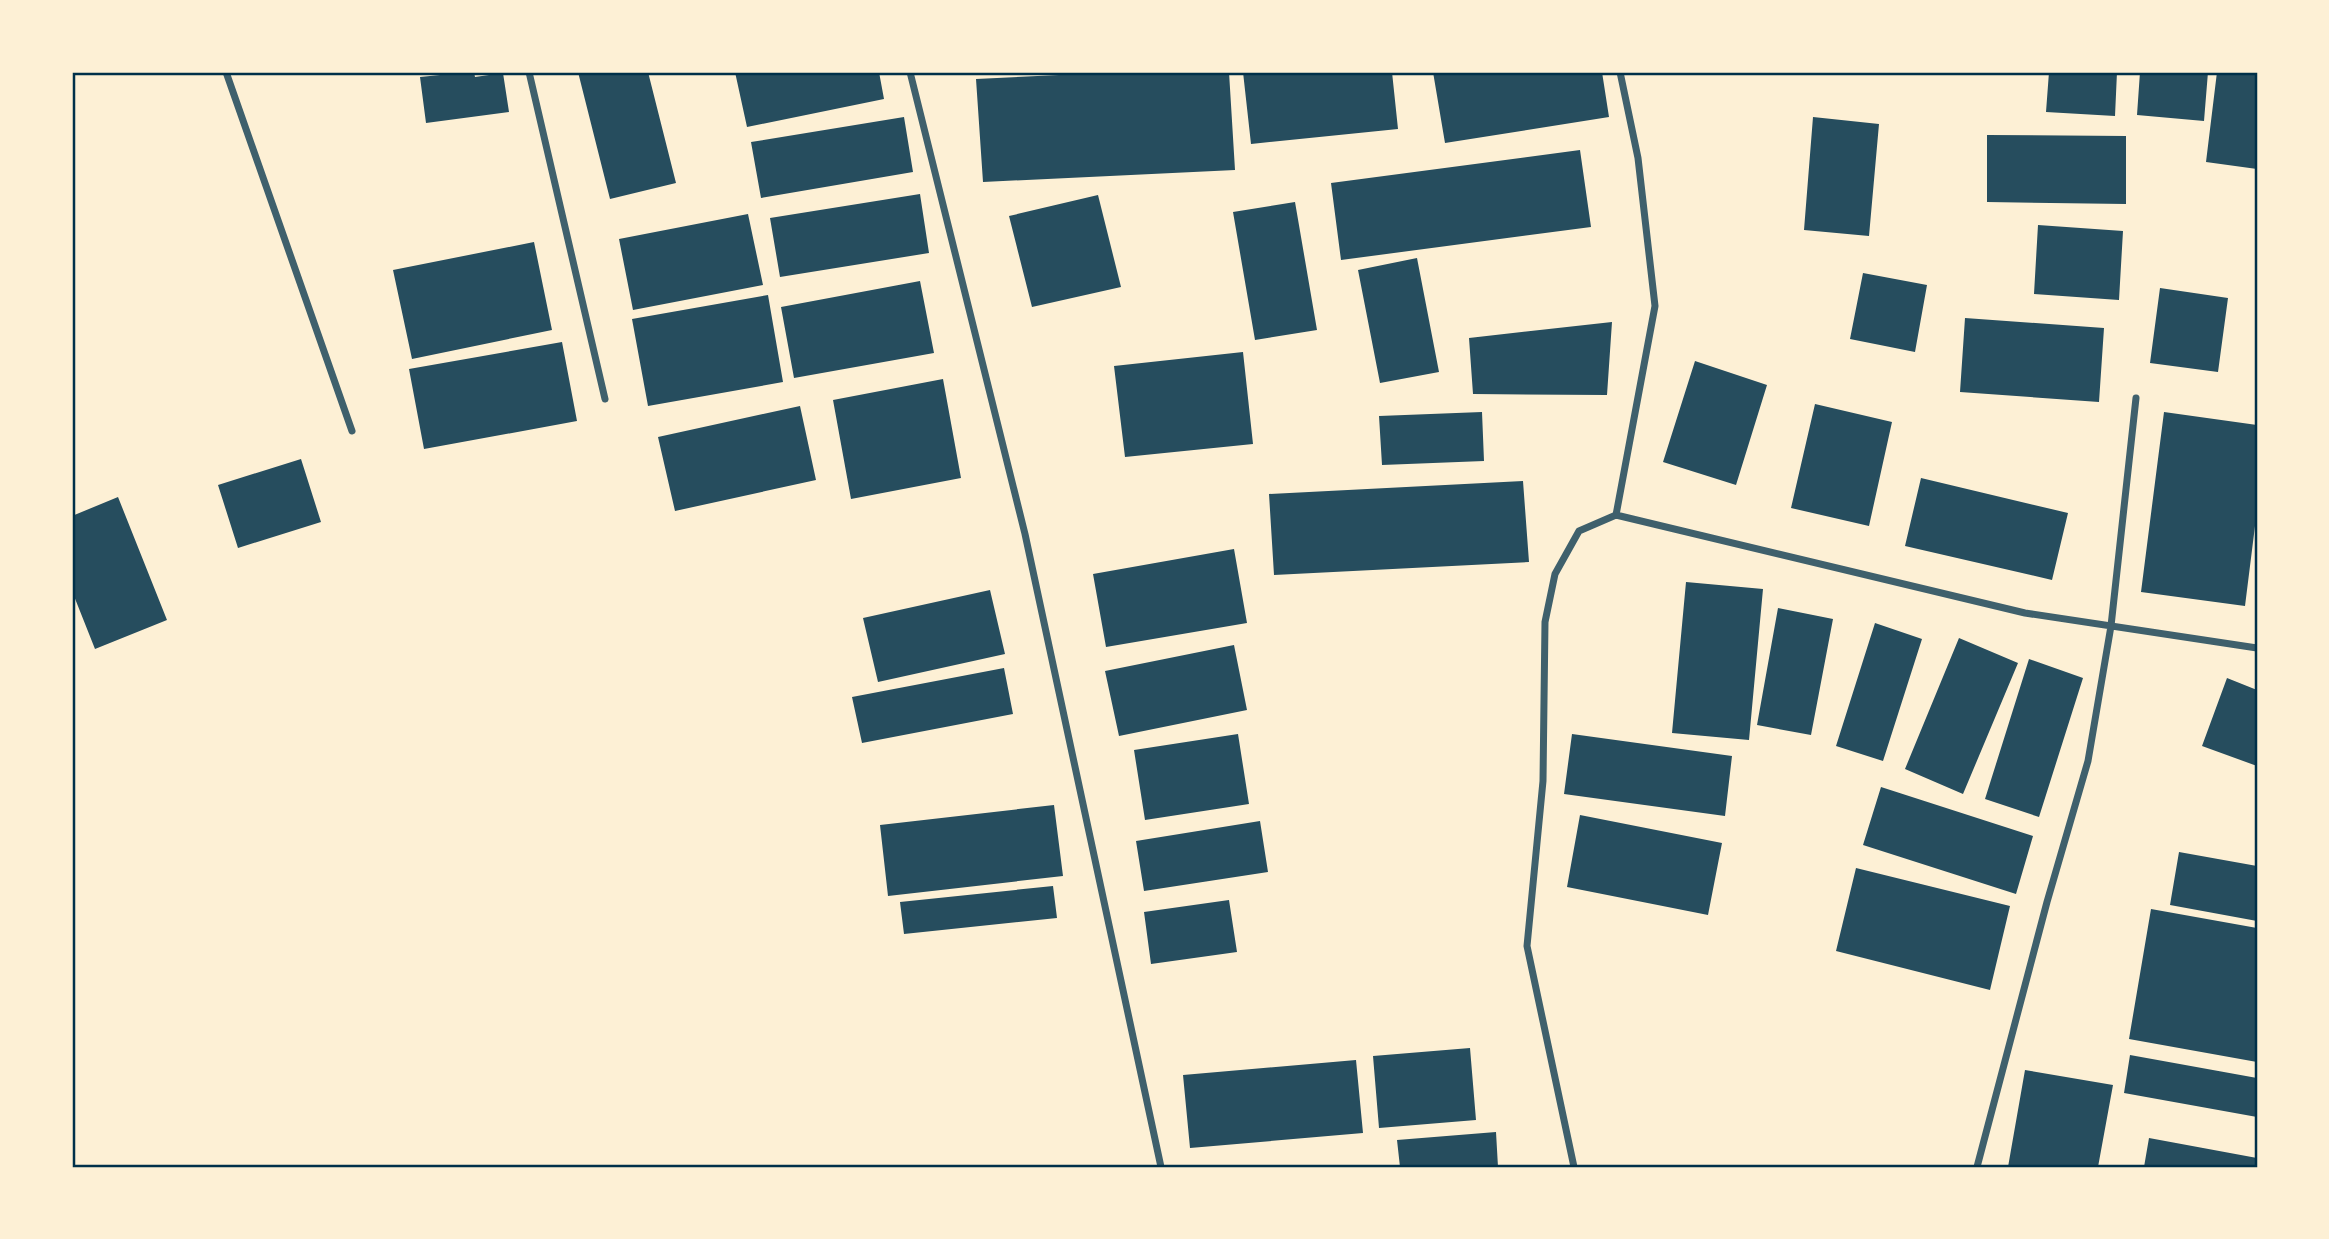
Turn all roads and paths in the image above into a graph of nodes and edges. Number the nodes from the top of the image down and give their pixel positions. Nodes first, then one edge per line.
1 (226, 72) edge
2 (529, 72) edge
3 (910, 72) edge
4 (1620, 72) edge
5 (2136, 398) dead end
6 (605, 399) dead end
7 (352, 430) dead end
8 (1616, 515) junction
9 (2111, 626) junction
10 (2257, 648) edge
11 (1161, 1167) edge
12 (1574, 1167) edge
13 (1977, 1167) edge

1 - 7 street
2 - 6 street
3 - 11 street
4 - 8 street
5 - 9 street
8 - 9 street
8 - 12 street
9 - 10 street
9 - 13 street

